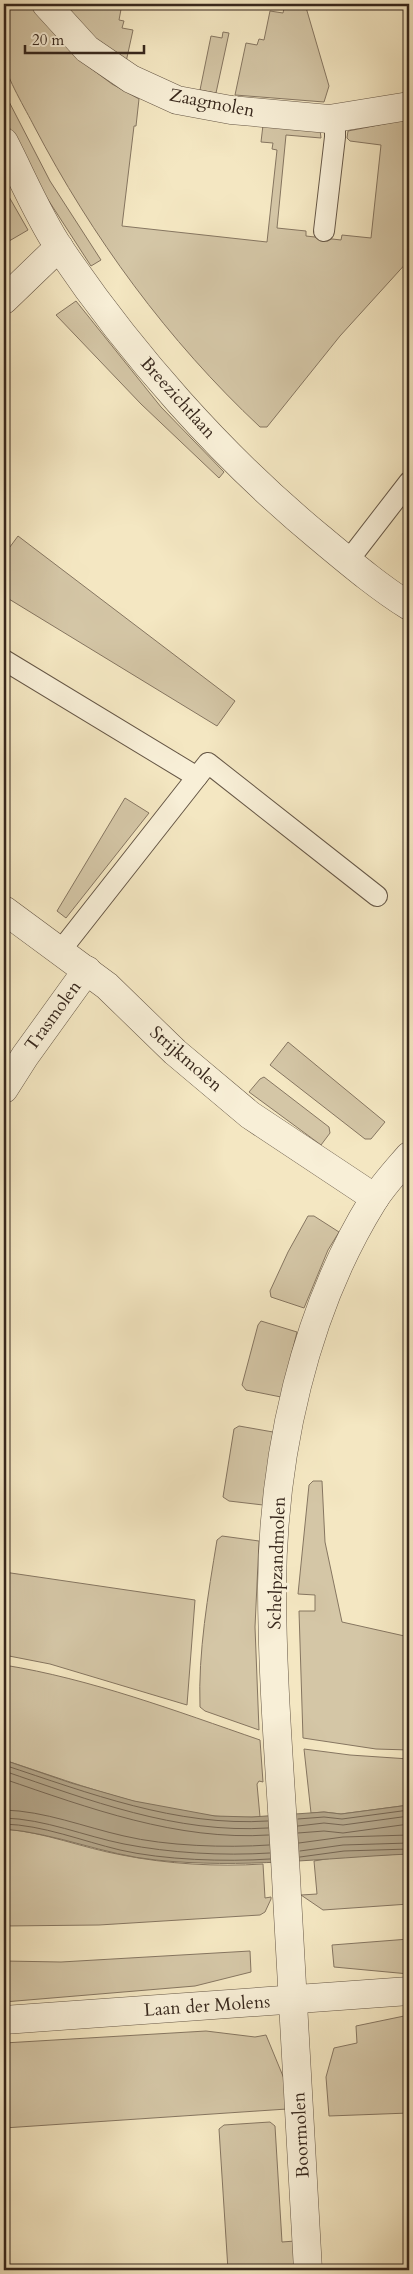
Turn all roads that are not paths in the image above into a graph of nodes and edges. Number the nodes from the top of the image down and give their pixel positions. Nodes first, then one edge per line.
1 (46, 4) edge
2 (409, 106) edge
3 (335, 118) junction
4 (4, 142) edge
5 (324, 231) dead end
6 (59, 247) junction
7 (4, 300) edge
8 (409, 482) edge
9 (348, 561) junction
10 (409, 606) edge
11 (4, 660) edge
12 (197, 777) junction
13 (377, 896) dead end
14 (4, 910) edge
15 (61, 950) junction
16 (87, 970) junction
17 (4, 1089) edge
18 (409, 1156) edge
19 (375, 1198) junction
20 (409, 1991) edge
21 (292, 1999) junction
22 (4, 2020) edge
23 (308, 2270) edge

1 - 3 street, Zaagmolen
2 - 3 street, Zaagmolen
3 - 5 lane
4 - 6 street, Breezichtlaan
6 - 7 street
6 - 9 street, Breezichtlaan
8 - 9 lane
9 - 10 street, Breezichtlaan
11 - 12 lane
12 - 13 lane
12 - 15 lane
14 - 15 street, Strijkmolen
15 - 16 street, Strijkmolen
16 - 17 street, Trasmolen
16 - 19 street, Strijkmolen
18 - 19 street, Schelpzandmolen
19 - 21 street, Schelpzandmolen
20 - 21 street, Laan der Molens
21 - 22 street, Laan der Molens
21 - 23 street, Boormolen

